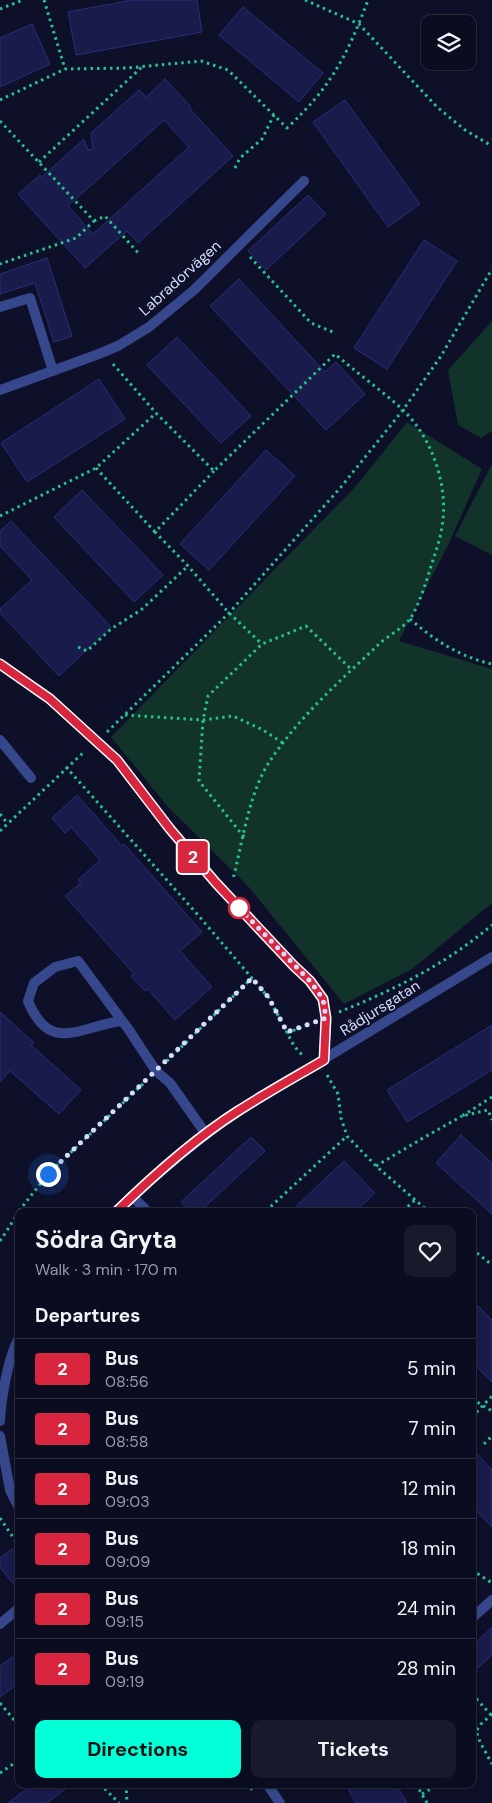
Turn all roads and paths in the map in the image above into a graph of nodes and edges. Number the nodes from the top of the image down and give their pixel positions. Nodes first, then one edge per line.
1 (23, 0) edge
2 (44, 0) edge
3 (305, 0) edge
4 (368, 0) edge
5 (0, 9) edge
6 (359, 24) junction
7 (142, 66) junction
8 (65, 69) junction
9 (0, 100) edge
10 (274, 115) junction
11 (0, 121) edge
12 (492, 146) edge
13 (39, 162) junction
14 (235, 168) dead end
15 (304, 181) dead end
16 (94, 221) junction
17 (239, 245) junction
18 (140, 255) dead end
19 (0, 264) edge
20 (492, 269) edge
21 (0, 307) edge
22 (334, 332) dead end
23 (104, 352) junction
24 (52, 371) junction
25 (0, 390) edge
26 (403, 410) junction
27 (156, 412) junction
28 (96, 468) junction
29 (214, 471) junction
30 (0, 516) edge
31 (155, 532) junction
32 (188, 566) junction
33 (229, 613) junction
34 (410, 619) junction
35 (262, 644) junction
36 (78, 646) dead end
37 (0, 664) edge
38 (492, 664) edge
39 (352, 670) junction
40 (125, 715) junction
41 (203, 720) junction
42 (0, 740) edge
43 (97, 741) junction
44 (283, 743) junction
45 (66, 767) junction
46 (30, 778) dead end
47 (0, 814) edge
48 (8, 824) junction
49 (0, 831) edge
50 (244, 837) junction
51 (228, 897) junction
52 (492, 925) edge
53 (492, 956) edge
54 (252, 978) junction
55 (326, 1018) junction
56 (122, 1021) junction
57 (287, 1032) junction
58 (319, 1063) junction
59 (156, 1071) junction
60 (492, 1097) edge
61 (462, 1116) junction
62 (492, 1120) edge
63 (206, 1134) junction
64 (347, 1136) junction
65 (376, 1166) junction
66 (132, 1196) junction
67 (415, 1200) junction
68 (21, 1208) edge
69 (120, 1208) edge
70 (144, 1208) edge
71 (269, 1208) edge
72 (407, 1208) edge
73 (424, 1208) edge
74 (15, 1217) edge
75 (0, 1241) edge
76 (476, 1252) edge
77 (492, 1265) edge
78 (15, 1352) edge
79 (492, 1396) edge
80 (476, 1401) edge
81 (482, 1405) junction
82 (492, 1411) edge
83 (476, 1412) edge
84 (0, 1421) edge
85 (492, 1436) edge
86 (0, 1442) edge
87 (484, 1444) dead end
88 (15, 1500) edge
89 (0, 1518) edge
90 (15, 1540) edge
91 (476, 1573) edge
92 (492, 1583) edge
93 (492, 1600) edge
94 (15, 1611) edge
95 (476, 1614) edge
96 (0, 1624) edge
97 (476, 1698) edge
98 (0, 1703) edge
99 (492, 1714) edge
100 (15, 1721) edge
101 (15, 1763) edge
102 (492, 1764) edge
103 (0, 1773) edge
104 (104, 1788) edge
105 (126, 1788) edge
106 (270, 1788) edge
107 (418, 1788) edge
108 (432, 1788) edge
109 (422, 1794) junction
110 (119, 1803) edge
111 (127, 1803) edge
112 (280, 1803) edge
113 (427, 1803) edge

1 - 5 path
2 - 8 path
3 - 6 path
4 - 6 path
6 - 10 path
6 - 12 path
7 - 8 path
7 - 10 path
7 - 13 path
8 - 9 path
10 - 14 path
11 - 13 path
13 - 16 path
15 - 17 street, Labradorvägen
16 - 18 path
16 - 19 path
17 - 22 path
17 - 23 street, Labradorvägen
20 - 26 path
21 - 24 street
23 - 24 street, Labradorvägen
23 - 27 path
24 - 25 street, Labradorvägen
26 - 29 path
26 - 33 path
26 - 34 path
27 - 28 path
27 - 29 path
28 - 30 path
28 - 31 path
29 - 31 path
31 - 32 path
32 - 33 path
32 - 36 path
33 - 35 path
33 - 40 path
34 - 38 path
34 - 39 path
35 - 39 path
35 - 41 path
37 - 43 street
39 - 44 path
40 - 41 path
40 - 43 path
41 - 44 path
41 - 50 path
42 - 46 street
43 - 45 path
43 - 51 street
44 - 50 path
45 - 48 path
45 - 54 path
47 - 48 path
48 - 49 path
50 - 51 path
51 - 55 street
52 - 55 path
53 - 58 street, Rådjursgatan
54 - 57 path
54 - 59 path
55 - 57 path
55 - 58 street
56 - 56 street
56 - 59 street
57 - 58 path
58 - 63 street, Rådjursgatan
58 - 64 path
59 - 63 street
59 - 68 path
60 - 61 path
61 - 62 path
61 - 65 path
63 - 66 street, Rådjursgatan
64 - 65 path
64 - 71 path
65 - 67 path
66 - 69 street, Rådjursgatan
66 - 70 street
67 - 72 path
67 - 73 path
74 - 75 path
76 - 77 path
78 - 84 street
79 - 81 path
80 - 81 path
81 - 82 path
81 - 83 path
85 - 87 path
86 - 88 street
89 - 90 path
91 - 92 path
93 - 95 street
94 - 96 street
97 - 99 path
98 - 100 path
99 - 102 path
101 - 103 path
104 - 110 path
105 - 111 path
106 - 112 street
107 - 109 path
108 - 109 path
109 - 113 path

